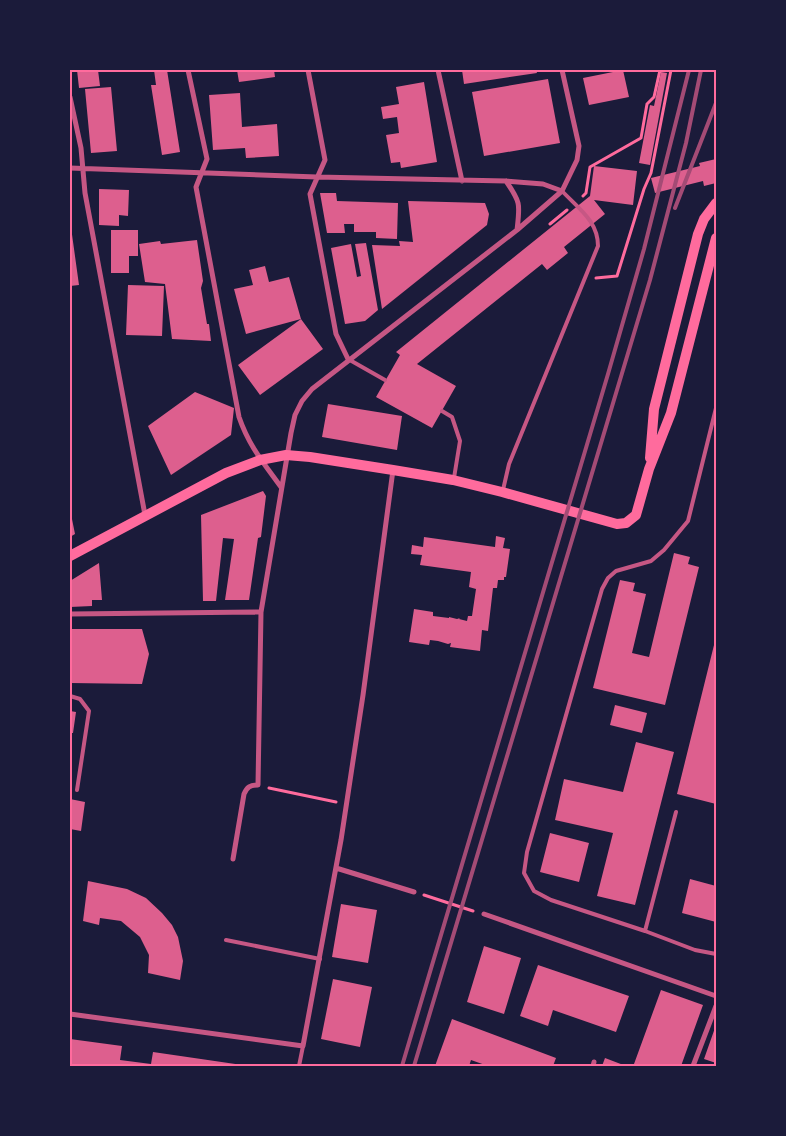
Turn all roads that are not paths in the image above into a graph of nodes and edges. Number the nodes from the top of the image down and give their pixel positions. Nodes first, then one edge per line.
1 (188, 70) edge
2 (308, 70) edge
3 (438, 70) edge
4 (562, 70) edge
5 (70, 97) edge
6 (70, 168) edge
7 (83, 168) junction
8 (202, 172) junction
9 (318, 177) junction
10 (462, 181) junction
11 (506, 181) junction
12 (562, 191) junction
13 (714, 205) edge
14 (517, 230) junction
15 (716, 238) edge
16 (348, 360) junction
17 (385, 380) dead end
18 (716, 408) edge
19 (442, 411) dead end
20 (286, 455) junction
21 (260, 460) junction
22 (649, 469) junction
23 (393, 470) junction
24 (454, 480) junction
25 (281, 487) junction
26 (502, 492) junction
27 (145, 515) junction
28 (70, 556) edge
29 (261, 612) junction
30 (70, 614) edge
31 (70, 696) edge
32 (77, 790) dead end
33 (676, 812) dead end
34 (233, 859) dead end
35 (336, 868) junction
36 (414, 892) road end
37 (484, 914) road end
38 (645, 931) junction
39 (226, 940) dead end
40 (716, 954) edge
41 (320, 959) junction
42 (716, 996) edge
43 (716, 1006) edge
44 (70, 1014) edge
45 (303, 1046) junction
46 (299, 1066) edge
47 (693, 1066) edge

1 - 8 street
2 - 9 street
3 - 10 street
4 - 12 street
5 - 7 street
6 - 7 street
7 - 8 street
7 - 27 street
8 - 9 street
8 - 21 street
9 - 10 street
9 - 16 street
10 - 11 street
11 - 12 street
11 - 14 street
12 - 14 street
12 - 26 lane
13 - 22 main road
14 - 16 street
15 - 22 main road
16 - 17 lane
16 - 20 street
18 - 38 lane
19 - 24 lane
20 - 21 main road
20 - 23 main road
20 - 25 street
21 - 25 street
21 - 27 main road
22 - 26 main road
23 - 24 main road
23 - 35 street
24 - 26 main road
25 - 29 street
27 - 28 main road
29 - 30 street
29 - 34 street
31 - 32 lane
33 - 38 lane
35 - 36 street
35 - 41 street
37 - 42 street
38 - 40 lane
39 - 41 lane
41 - 45 street
43 - 47 street
44 - 45 street
45 - 46 lane

